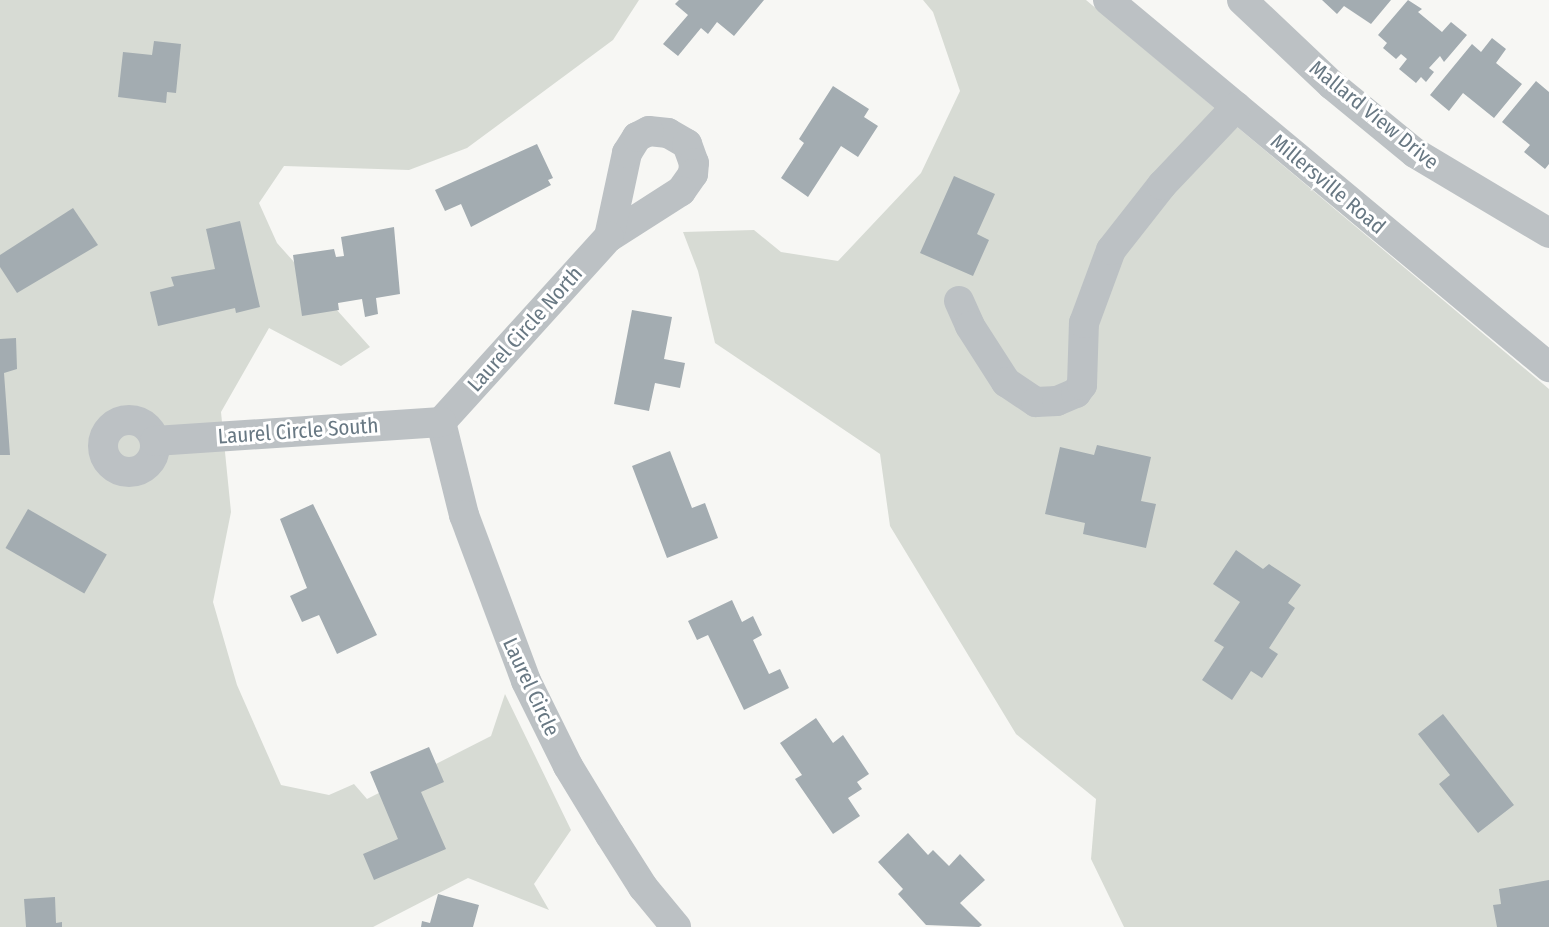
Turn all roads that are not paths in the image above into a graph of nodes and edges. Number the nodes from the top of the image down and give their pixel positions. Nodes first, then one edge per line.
1 (1107, 0) edge
2 (1242, 0) edge
3 (1236, 107) junction
4 (1549, 233) edge
5 (609, 237) dead end
6 (959, 301) dead end
7 (1549, 368) edge
8 (441, 422) junction
9 (155, 441) dead end
10 (663, 923) edge

1 - 3 street, Millersville Road
2 - 4 street, Mallard View Drive
3 - 6 street
3 - 7 street, Millersville Road
5 - 8 street, Laurel Circle North
8 - 9 street, Laurel Circle South
8 - 10 street, Laurel Circle

